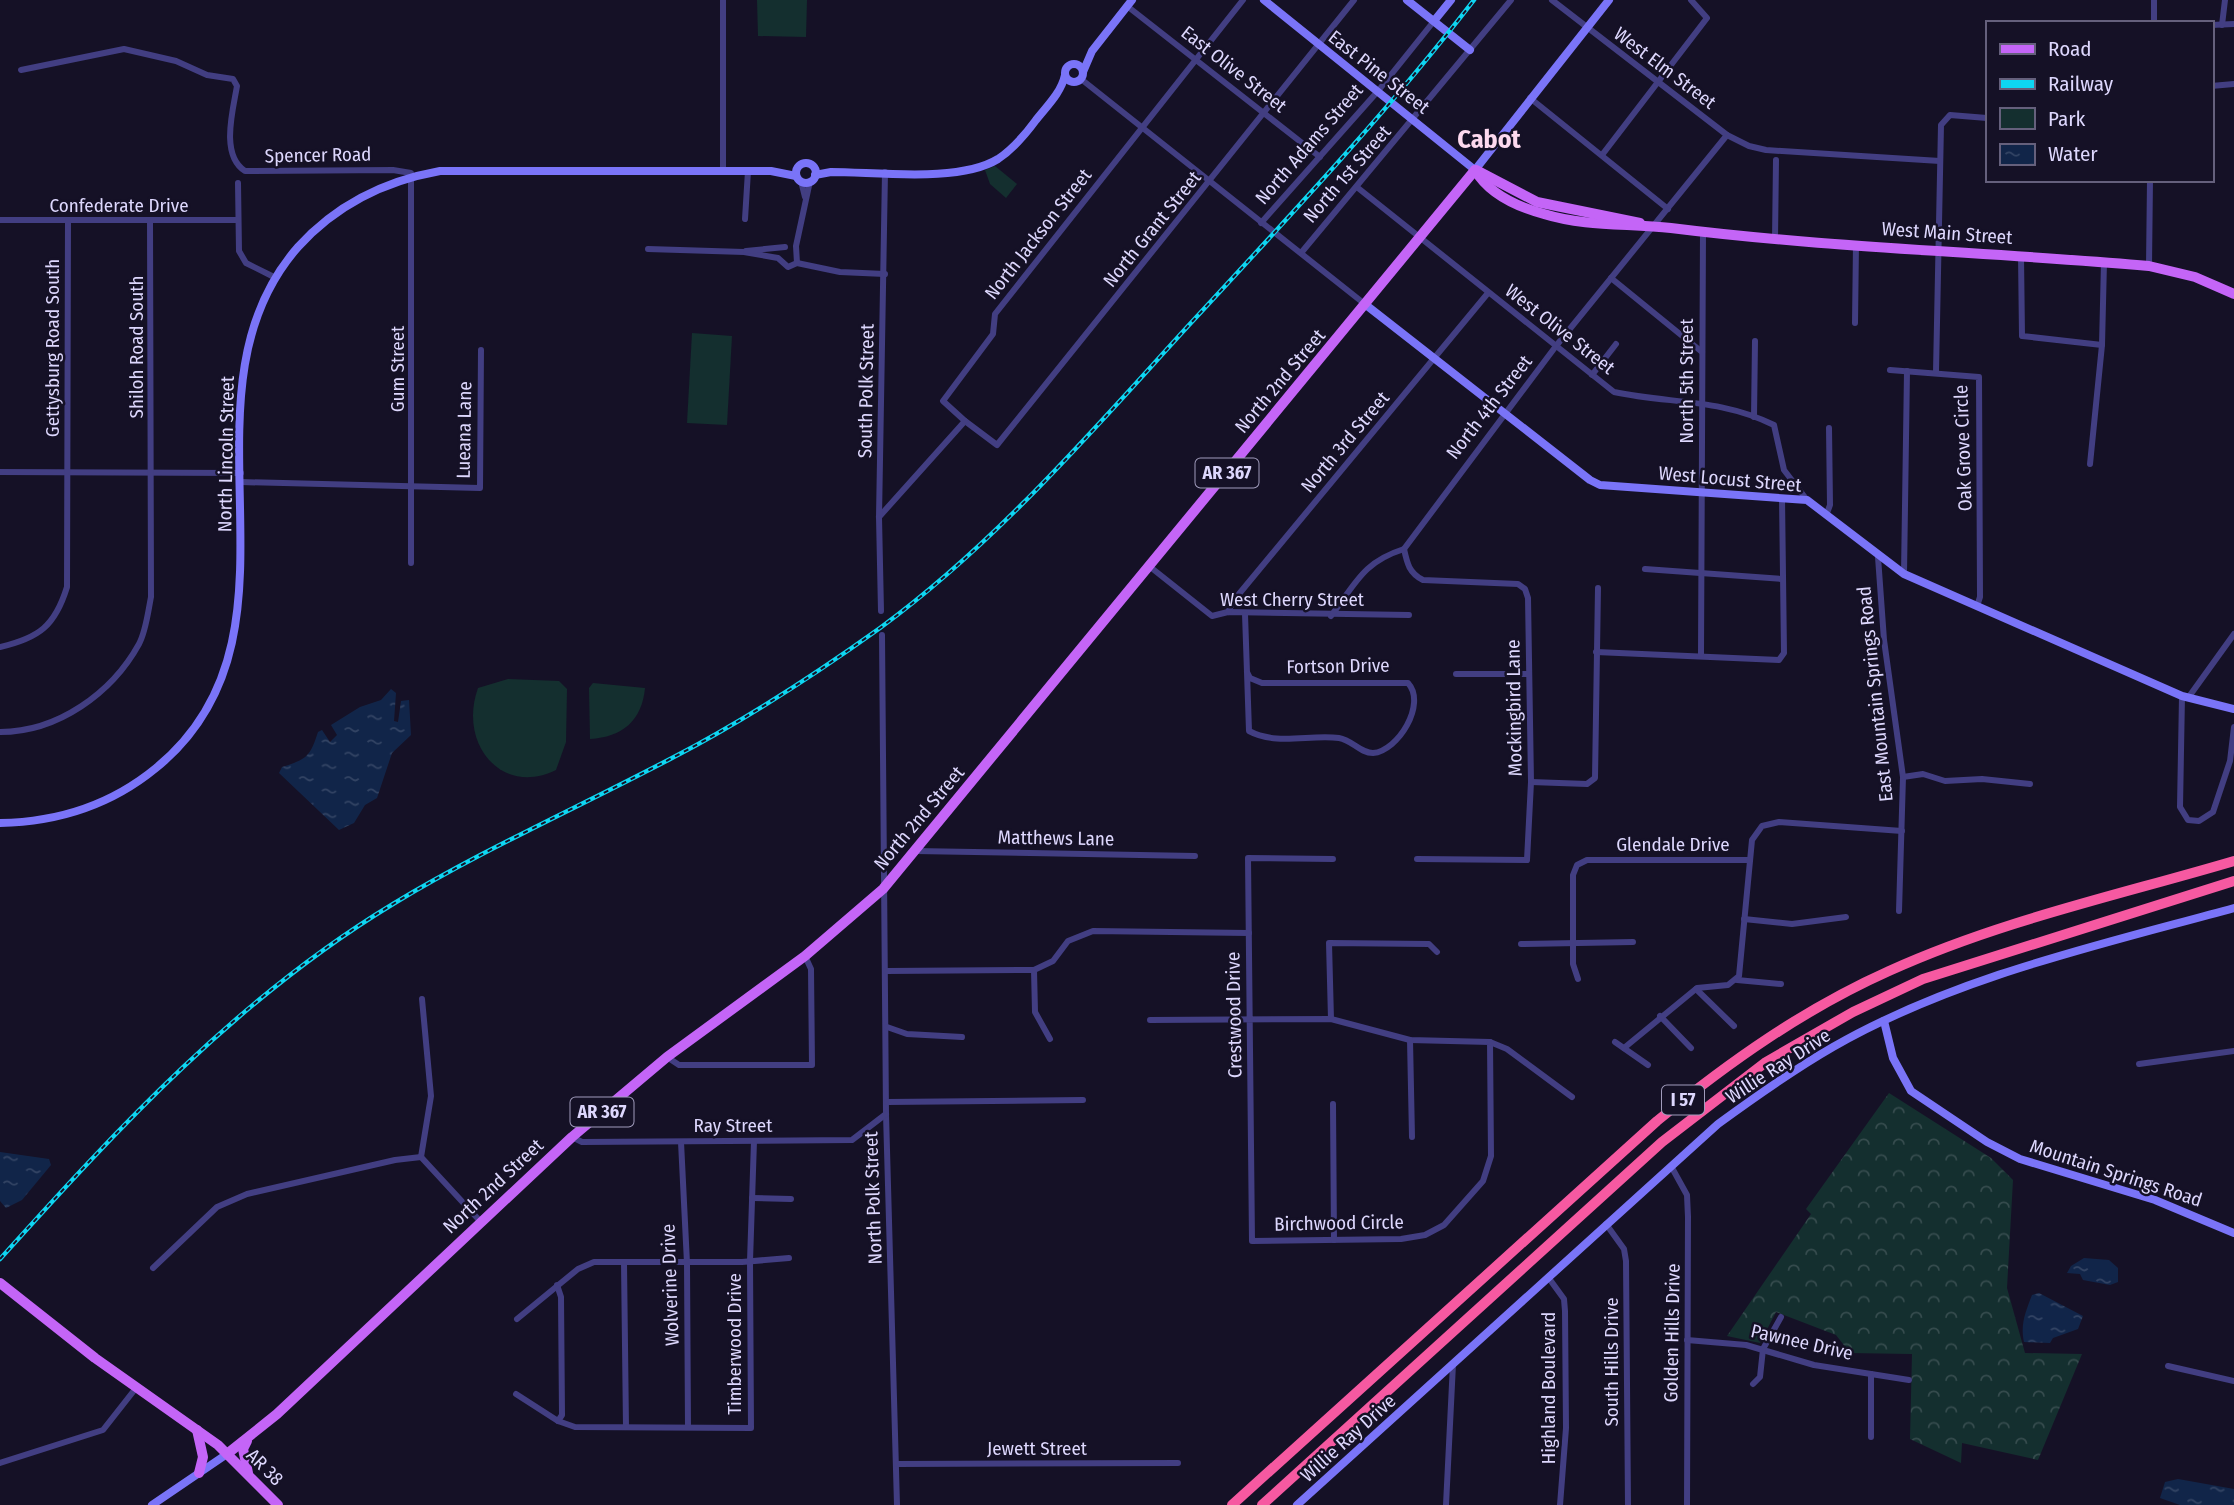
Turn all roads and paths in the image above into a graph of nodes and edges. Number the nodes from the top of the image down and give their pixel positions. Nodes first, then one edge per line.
1 (723, 0) edge
2 (1244, 0) edge
3 (1264, 0) edge
4 (1354, 0) edge
5 (1407, 0) edge
6 (1451, 0) edge
7 (1511, 0) edge
8 (1552, 0) edge
9 (1609, 0) edge
10 (1691, 0) edge
11 (2154, 0) edge
12 (2225, 0) edge
13 (1130, 3) edge
14 (1434, 21) junction
15 (2154, 21) edge
16 (2222, 24) junction
17 (2234, 24) edge
18 (2213, 25) edge
19 (1587, 29) junction
20 (1318, 44) junction
21 (1470, 50) junction
22 (1092, 51) junction
23 (1196, 58) junction
24 (1073, 64) junction
25 (21, 70) dead end
26 (1065, 75) junction
27 (1080, 78) junction
28 (1657, 83) junction
29 (2234, 84) edge
30 (2213, 86) edge
31 (1378, 90) junction
32 (1056, 95) junction
33 (1530, 98) junction
34 (1264, 112) junction
35 (1986, 118) edge
36 (1415, 120) junction
37 (1143, 127) junction
38 (1724, 137) junction
39 (1602, 155) junction
40 (1320, 157) junction
41 (1776, 159) dead end
42 (1940, 162) junction
43 (1475, 170) junction
44 (723, 171) junction
45 (748, 171) junction
46 (885, 172) junction
47 (413, 176) junction
48 (806, 176) junction
49 (2150, 182) edge
50 (238, 183) dead end
51 (1210, 183) junction
52 (1358, 188) junction
53 (1668, 209) junction
54 (745, 219) dead end
55 (0, 220) edge
56 (238, 220) junction
57 (68, 221) junction
58 (150, 221) junction
59 (1261, 222) junction
60 (1654, 226) junction
61 (1703, 232) junction
62 (798, 235) junction
63 (1421, 239) junction
64 (1775, 239) junction
65 (1856, 244) junction
66 (786, 247) junction
67 (649, 249) dead end
68 (1939, 250) junction
69 (744, 252) junction
70 (1301, 253) junction
71 (797, 256) junction
72 (2021, 256) junction
73 (778, 258) junction
74 (2104, 262) junction
75 (2149, 266) junction
76 (885, 274) junction
77 (274, 276) junction
78 (1611, 278) junction
79 (1488, 293) junction
80 (2234, 294) edge
81 (1366, 305) junction
82 (1856, 323) dead end
83 (1755, 341) dead end
84 (1616, 344) dead end
85 (2102, 345) junction
86 (1556, 346) junction
87 (481, 350) dead end
88 (1702, 352) junction
89 (1434, 360) junction
90 (1890, 370) dead end
91 (1907, 371) junction
92 (1936, 372) junction
93 (1592, 375) junction
94 (1702, 402) junction
95 (1504, 414) junction
96 (1754, 417) junction
97 (965, 421) junction
98 (1829, 428) dead end
99 (2090, 464) dead end
100 (0, 472) edge
101 (152, 473) junction
102 (67, 474) junction
103 (241, 477) junction
104 (412, 486) junction
105 (1701, 492) junction
106 (1782, 498) junction
107 (1807, 500) junction
108 (1827, 513) junction
109 (879, 517) junction
110 (1404, 549) junction
111 (1878, 557) junction
112 (411, 563) dead end
113 (1149, 566) junction
114 (1645, 569) dead end
115 (1701, 574) junction
116 (1904, 574) junction
117 (1782, 579) junction
118 (1598, 588) dead end
119 (1977, 606) junction
120 (881, 611) dead end
121 (1228, 612) junction
122 (1245, 614) junction
123 (1409, 615) dead end
124 (1331, 616) junction
125 (2234, 634) edge
126 (881, 635) dead end
127 (0, 647) edge
128 (1596, 652) junction
129 (1701, 655) junction
130 (1247, 672) junction
131 (1456, 674) dead end
132 (1529, 674) junction
133 (1262, 683) junction
134 (1247, 694) junction
135 (2185, 697) junction
136 (2234, 709) edge
137 (2234, 727) edge
138 (0, 732) edge
139 (1903, 777) junction
140 (1531, 782) junction
141 (2030, 783) dead end
142 (0, 823) edge
143 (1902, 831) junction
144 (915, 851) junction
145 (1195, 856) dead end
146 (1333, 859) dead end
147 (1417, 859) dead end
148 (1750, 860) junction
149 (2234, 861) edge
150 (2234, 881) edge
151 (883, 889) junction
152 (2234, 908) edge
153 (1899, 911) dead end
154 (1846, 917) dead end
155 (1744, 919) junction
156 (1249, 933) junction
157 (1633, 942) dead end
158 (1573, 943) junction
159 (1521, 944) dead end
160 (1437, 952) dead end
161 (805, 956) junction
162 (1034, 970) junction
163 (887, 971) junction
164 (1578, 979) dead end
165 (1737, 980) junction
166 (1781, 984) dead end
167 (1696, 989) junction
168 (422, 999) dead end
169 (1660, 1016) junction
170 (1331, 1018) junction
171 (1251, 1019) junction
172 (1150, 1020) dead end
173 (1884, 1021) junction
174 (887, 1027) junction
175 (1734, 1027) dead end
176 (962, 1037) dead end
177 (1050, 1039) dead end
178 (1410, 1040) junction
179 (1490, 1042) junction
180 (1615, 1042) dead end
181 (1624, 1048) junction
182 (1690, 1048) dead end
183 (2234, 1051) edge
184 (667, 1057) junction
185 (2139, 1064) dead end
186 (1648, 1065) dead end
187 (1572, 1097) dead end
188 (1083, 1100) dead end
189 (887, 1102) junction
190 (1333, 1104) dead end
191 (886, 1114) junction
192 (572, 1137) junction
193 (1412, 1137) dead end
194 (754, 1141) junction
195 (681, 1142) junction
196 (421, 1157) junction
197 (1671, 1166) junction
198 (752, 1198) junction
199 (791, 1199) dead end
200 (480, 1221) junction
201 (1606, 1224) junction
202 (2234, 1233) edge
203 (1334, 1240) junction
204 (1252, 1241) joint
205 (789, 1258) dead end
206 (750, 1261) junction
207 (624, 1263) junction
208 (687, 1263) junction
209 (153, 1268) dead end
210 (1548, 1277) junction
211 (0, 1283) edge
212 (557, 1285) junction
213 (1782, 1317) dead end
214 (517, 1319) dead end
215 (1687, 1340) junction
216 (1763, 1349) junction
217 (1453, 1364) junction
218 (2168, 1366) dead end
219 (1871, 1374) junction
220 (1909, 1380) dead end
221 (2234, 1381) edge
222 (1753, 1384) dead end
223 (136, 1388) junction
224 (516, 1394) dead end
225 (558, 1421) junction
226 (625, 1427) junction
227 (688, 1427) junction
228 (197, 1430) junction
229 (1871, 1437) dead end
230 (248, 1438) junction
231 (227, 1454) junction
232 (0, 1463) edge
233 (1178, 1463) dead end
234 (897, 1464) junction
235 (200, 1473) junction
236 (249, 1477) junction
237 (152, 1505) edge
238 (278, 1505) edge
239 (897, 1505) edge
240 (1232, 1505) edge
241 (1262, 1505) edge
242 (1297, 1505) edge
243 (1446, 1505) edge
244 (1560, 1505) edge
245 (1628, 1505) edge
246 (1687, 1505) edge

1 - 44 street
2 - 23 street, North Jackson Street
3 - 20 street, East Pine Street
4 - 20 street, North Grant Street
5 - 14 street
6 - 14 street
7 - 21 street, North 1st Street
8 - 19 street, West Elm Street
9 - 19 street, AR 367
10 - 28 street
11 - 15 street
12 - 16 street
13 - 22 street, North Lincoln Street
13 - 23 street, East Olive Street
14 - 21 street
14 - 31 street, North Adams Street
16 - 17 street
16 - 18 street
19 - 28 street, West Elm Street
19 - 33 street, AR 367
20 - 31 street, East Pine Street
20 - 34 street, North Grant Street
21 - 36 street, North 1st Street
22 - 24 street, North Lincoln Street
22 - 27 street, North Lincoln Street
23 - 34 street, East Olive Street
23 - 37 street, North Jackson Street
24 - 26 street, North Lincoln Street
24 - 27 street
25 - 47 street, Spencer Road
26 - 27 street
26 - 32 street, North Lincoln Street
27 - 32 street, North Lincoln Street
27 - 37 street, West Locust Street
28 - 38 street, West Elm Street
28 - 39 street
29 - 30 street
31 - 36 street, East Pine Street
31 - 40 street, North Adams Street
32 - 46 street, North Lincoln Street
33 - 39 street
33 - 43 street, North 2nd Street / AR 367
34 - 40 street, East Olive Street
34 - 51 street, North Grant Street
35 - 42 street
36 - 43 street, East Pine Street
36 - 52 street, North 1st Street
37 - 51 street, West Locust Street
37 - 97 street, North Jackson Street
38 - 42 street, West Elm Street
38 - 53 street, North 4th Street
39 - 53 street
40 - 59 street, North Adams Street
41 - 64 street
42 - 68 street
43 - 60 main road, West Main Street
43 - 63 main road, North 2nd Street / AR 367
44 - 45 street, North Lincoln Street
44 - 47 street, North Lincoln Street
45 - 48 street, North Lincoln Street
45 - 54 street
46 - 48 street, North Lincoln Street
46 - 76 street, South Polk Street
47 - 77 street, North Lincoln Street
47 - 104 street, Gum Street
48 - 62 street
49 - 75 street
50 - 56 street
51 - 59 street, West Locust Street
51 - 97 street, North Grant Street
52 - 63 street, West Olive Street
52 - 70 street, North 1st Street
53 - 60 street, North 4th Street
55 - 57 street, Confederate Drive
56 - 58 street, Confederate Drive
56 - 77 street
57 - 58 street, Confederate Drive
57 - 102 street, Gettysburg Road South
58 - 101 street, Shiloh Road South
59 - 70 street, West Locust Street
60 - 61 main road, West Main Street
60 - 78 street, North 4th Street
61 - 64 main road, West Main Street
61 - 88 street, North 5th Street
62 - 66 street
62 - 71 street
63 - 79 street, West Olive Street
63 - 81 main road, North 2nd Street / AR 367
64 - 65 main road, West Main Street
65 - 68 main road, West Main Street
65 - 82 street
66 - 69 street
66 - 71 street
66 - 73 street
67 - 69 street
68 - 72 main road, West Main Street
68 - 92 street
69 - 73 street
70 - 81 street, West Locust Street
71 - 73 street
71 - 76 street
72 - 74 main road, West Main Street
72 - 85 street
74 - 75 main road, West Main Street
74 - 85 street
75 - 80 main road, West Main Street
76 - 109 street, South Polk Street
77 - 103 street, North Lincoln Street
78 - 86 street, North 4th Street
78 - 88 street
79 - 86 street, West Olive Street
79 - 89 street, North 3rd Street
81 - 89 street, West Locust Street
81 - 113 main road, North 2nd Street / AR 367
83 - 96 street
84 - 93 street
85 - 99 street
86 - 93 street, West Olive Street
86 - 95 street, North 4th Street
87 - 104 street, Lueana Lane
88 - 94 street, North 5th Street
89 - 95 street, West Locust Street
89 - 121 street, North 3rd Street
90 - 91 street, Oak Grove Circle
91 - 92 street, Oak Grove Circle
91 - 116 street
92 - 119 street, Oak Grove Circle
93 - 94 street, West Olive Street
94 - 96 street, West Olive Street
94 - 105 street, North 5th Street
95 - 105 street, West Locust Street
95 - 110 street, North 4th Street
96 - 107 street, West Olive Street
97 - 109 street
98 - 108 street
100 - 102 street
101 - 102 street
101 - 103 street
101 - 138 street, Shiloh Road South
102 - 127 street, Gettysburg Road South
103 - 104 street
103 - 142 street, North Lincoln Street
104 - 112 street, Gum Street
105 - 106 street, West Locust Street
105 - 115 street, North 5th Street
106 - 107 street, West Locust Street
106 - 117 street
107 - 108 street, West Locust Street
108 - 111 street, West Locust Street
109 - 120 street, South Polk Street
110 - 124 street
110 - 132 street, Mockingbird Lane
111 - 116 street, West Locust Street
111 - 139 street, East Mountain Springs Road
113 - 121 street, West Cherry Street
113 - 144 main road, North 2nd Street / AR 367
114 - 115 street
115 - 117 street
115 - 129 street, North 5th Street
116 - 119 street, West Locust Street
117 - 129 street
118 - 128 street
119 - 135 street, West Locust Street
121 - 122 street, West Cherry Street
122 - 124 street, West Cherry Street
122 - 130 street, Fortson Drive
123 - 124 street, West Cherry Street
125 - 135 street
126 - 151 street
128 - 129 street
128 - 140 street
130 - 133 street, Fortson Drive
130 - 134 street, Fortson Drive
131 - 132 street
132 - 140 street, Mockingbird Lane
133 - 134 street, Fortson Drive
133 - 134 street, Fortson Drive
135 - 136 street, West Locust Street
135 - 137 street
139 - 141 street
139 - 143 street, East Mountain Springs Road
140 - 147 street, Mockingbird Lane
143 - 148 street, Glendale Drive
143 - 153 street, East Mountain Springs Road
144 - 145 street, Matthews Lane
144 - 151 main road, North 2nd Street / AR 367
146 - 156 street
148 - 155 street
148 - 158 street, Glendale Drive
149 - 240 highway, I 57
150 - 241 highway, I 57
151 - 161 main road, North 2nd Street / AR 367
151 - 163 street, North Polk Street
152 - 173 street, Willie Ray Drive
154 - 155 street
155 - 165 street
156 - 162 street, Crestwood Drive
156 - 171 street, Crestwood Drive
157 - 158 street
158 - 159 street
158 - 164 street, Glendale Drive
160 - 170 street
161 - 184 main road, North 2nd Street / AR 367
161 - 184 street
162 - 163 street
162 - 177 street
163 - 174 street, North Polk Street
165 - 166 street
165 - 167 street
167 - 169 street
167 - 175 street
168 - 196 street
169 - 181 street
169 - 182 street
170 - 171 street
170 - 178 street
171 - 172 street
171 - 204 street, Crestwood Drive
173 - 197 street, Willie Ray Drive
173 - 202 street, Mountain Springs Road
174 - 176 street
174 - 189 street, North Polk Street
178 - 179 street
178 - 193 street
179 - 187 street
179 - 203 street, Birchwood Circle
180 - 181 street
181 - 186 street
183 - 185 street
184 - 192 main road, North 2nd Street / AR 367
188 - 189 street
189 - 191 street, North Polk Street
190 - 203 street
191 - 194 street, Ray Street
191 - 234 street, North Polk Street
192 - 195 street, Ray Street
192 - 200 main road, North 2nd Street / AR 367
194 - 195 street, Ray Street
194 - 198 street, Timberwood Drive
195 - 208 street, Wolverine Drive
196 - 200 street
196 - 209 street
197 - 201 street, Willie Ray Drive
197 - 215 street, Golden Hills Drive
198 - 199 street
198 - 206 street, Timberwood Drive
200 - 230 main road, North 2nd Street / AR 367
201 - 210 street, Willie Ray Drive
201 - 245 street, South Hills Drive
203 - 204 street, Birchwood Circle
205 - 206 street
206 - 208 street
206 - 227 street, Timberwood Drive
207 - 208 street
207 - 212 street
207 - 226 street
208 - 227 street, Wolverine Drive
210 - 217 street, Willie Ray Drive
210 - 244 street, Highland Boulevard
211 - 223 main road, AR 38
212 - 214 street
212 - 225 street
213 - 216 street
215 - 216 street, Pawnee Drive
215 - 246 street, Golden Hills Drive
216 - 219 street, Pawnee Drive
216 - 222 street
217 - 242 street, Willie Ray Drive
217 - 243 street
218 - 221 street
219 - 220 street, Pawnee Drive
219 - 229 street
223 - 228 main road, AR 38
223 - 232 street
224 - 225 street, Timberwood Drive
225 - 226 street, Timberwood Drive
226 - 227 street, Timberwood Drive
228 - 231 main road, AR 38
228 - 235 main road
230 - 231 main road, North 2nd Street / AR 367
230 - 236 main road
231 - 235 street, AR 367
231 - 236 main road, AR 38
233 - 234 street, Jewett Street
234 - 239 street, North Polk Street
235 - 237 street, AR 367
236 - 238 main road, AR 38

